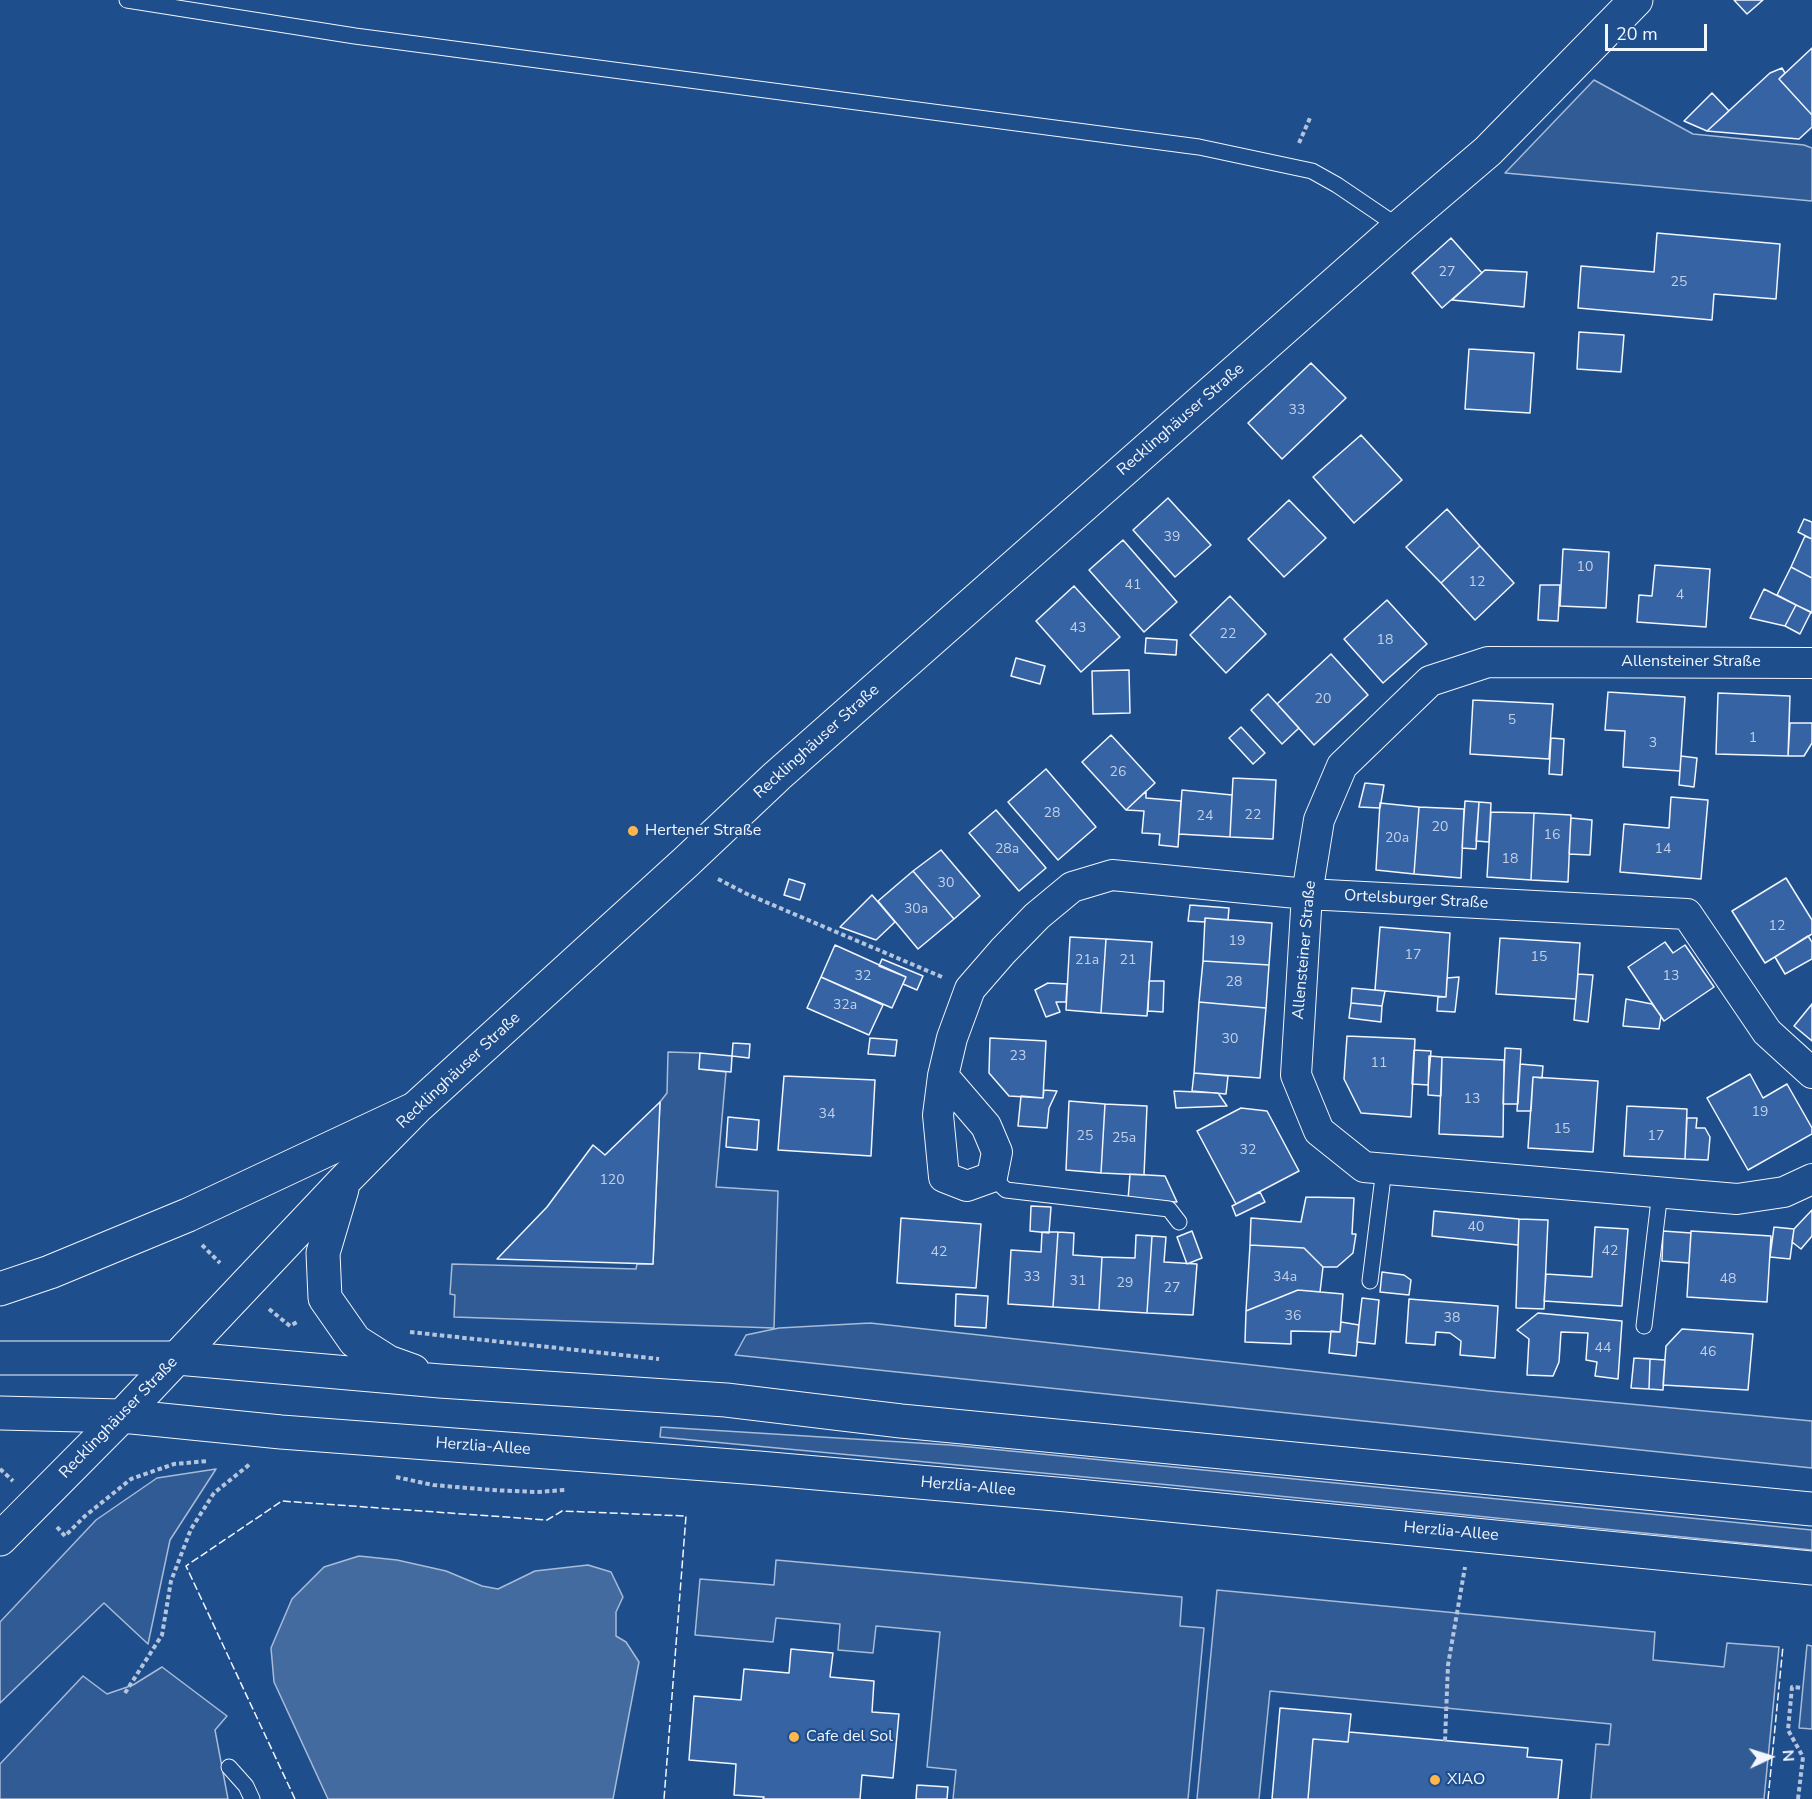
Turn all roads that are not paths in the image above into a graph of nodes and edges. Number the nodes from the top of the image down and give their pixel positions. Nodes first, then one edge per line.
1 (127, 0) edge
2 (1636, 0) edge
3 (1399, 227) junction
4 (1812, 663) edge
5 (1307, 894) junction
6 (1812, 1073) edge
7 (944, 1076) junction
8 (418, 1107) junction
9 (1384, 1169) junction
10 (992, 1177) junction
11 (1812, 1179) edge
12 (344, 1181) junction
13 (1660, 1192) junction
14 (1179, 1222) dead end
15 (1370, 1281) dead end
16 (0, 1289) edge
17 (1644, 1326) dead end
18 (0, 1358) edge
19 (177, 1358) junction
20 (441, 1381) junction
21 (0, 1413) edge
22 (122, 1416) junction
23 (1812, 1509) edge
24 (0, 1539) edge
25 (1812, 1568) edge
26 (229, 1767) dead end
27 (252, 1799) edge

1 - 3 lane
2 - 3 main road, Recklinghäuser Straße
3 - 8 main road, Recklinghäuser Straße
4 - 5 street, Allensteiner Straße
5 - 6 street, Ortelsburger Straße
5 - 7 street, Ortelsburger Straße
5 - 9 street, Allensteiner Straße
7 - 10 street
7 - 10 street, Ortelsburger Straße
8 - 12 main road, Recklinghäuser Straße
8 - 16 main road
9 - 13 street, Allensteiner Straße
9 - 15 lane
10 - 14 lane
11 - 13 street, Allensteiner Straße
12 - 19 main road, Recklinghäuser Straße
12 - 20 main road
13 - 17 lane
18 - 19 main road
19 - 20 main road
19 - 22 main road, Recklinghäuser Straße
20 - 23 main road
21 - 22 main road
22 - 24 main road, Recklinghäuser Straße
22 - 25 main road, Herzlia-Allee
26 - 27 lane

